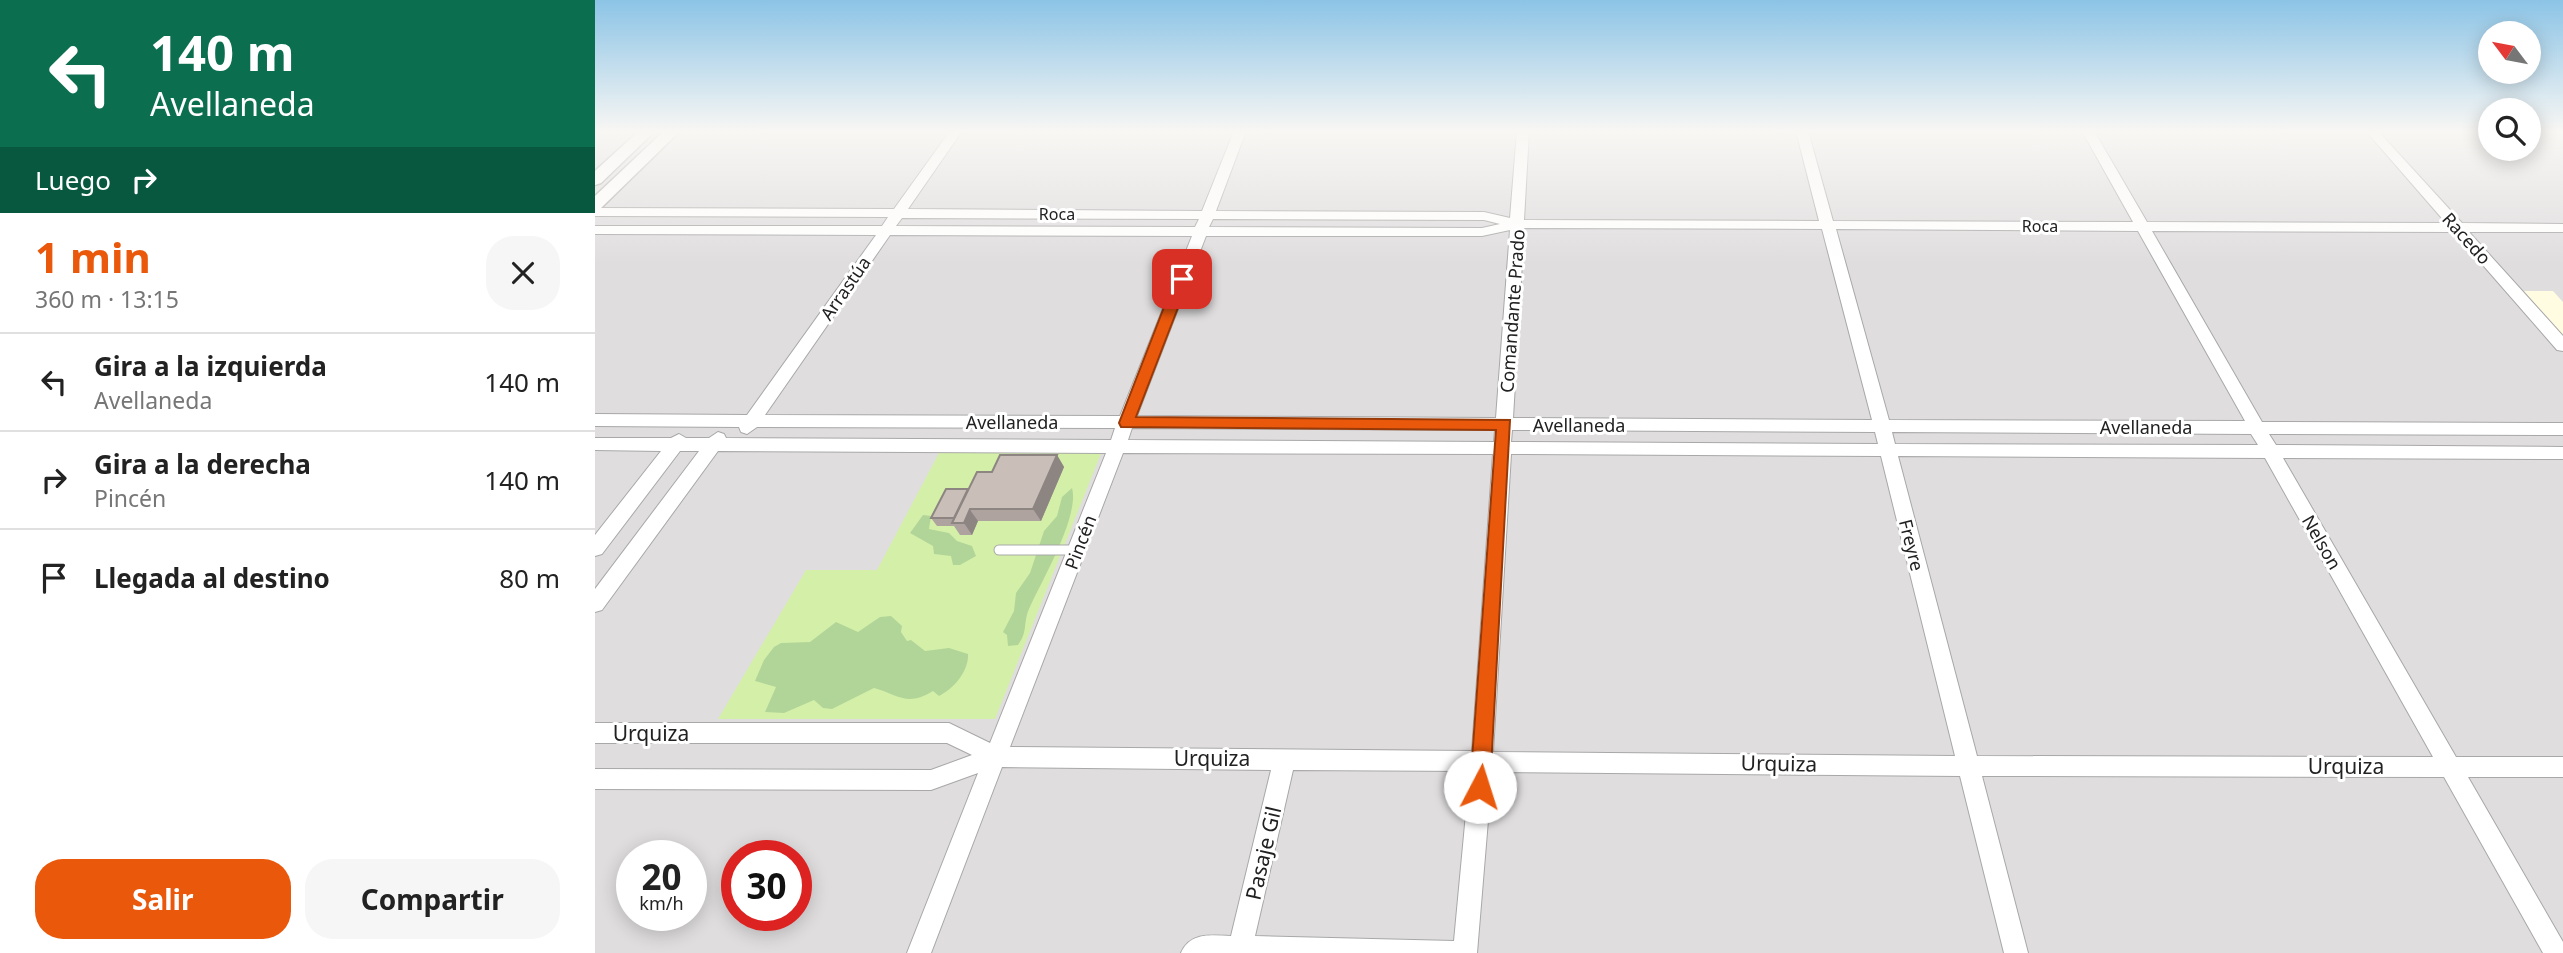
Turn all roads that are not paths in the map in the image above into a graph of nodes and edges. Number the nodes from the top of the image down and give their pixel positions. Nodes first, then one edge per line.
1 (626, 175) edge
2 (925, 175) edge
3 (1223, 175) edge
4 (1520, 175) edge
5 (1815, 175) edge
6 (2113, 175) edge
7 (2411, 175) edge
8 (595, 205) edge
9 (595, 212) edge
10 (898, 214) junction
11 (1204, 223) junction
12 (1517, 224) junction
13 (1828, 226) junction
14 (2143, 227) junction
15 (2458, 228) junction
16 (2563, 228) edge
17 (595, 230) edge
18 (886, 230) junction
19 (2563, 346) edge
20 (595, 420) edge
21 (694, 421) junction
22 (731, 421) junction
23 (751, 421) junction
24 (1126, 423) junction
25 (1504, 424) junction
26 (1882, 426) junction
27 (2257, 428) junction
28 (2563, 429) edge
29 (595, 444) edge
30 (676, 444) junction
31 (713, 445) junction
32 (735, 445) junction
33 (1117, 446) junction
34 (1503, 448) junction
35 (1888, 450) junction
36 (2271, 452) junction
37 (2563, 453) edge
38 (595, 549) edge
39 (999, 550) dead end
40 (1076, 550) junction
41 (595, 604) edge
42 (595, 733) edge
43 (996, 757) junction
44 (1285, 758) junction
45 (1482, 760) junction
46 (1968, 766) junction
47 (2450, 766) junction
48 (2563, 767) edge
49 (595, 779) edge
50 (1240, 948) junction
51 (919, 953) edge
52 (1193, 953) edge
53 (1465, 953) edge
54 (2016, 953) edge
55 (2556, 953) edge

1 - 8 street
2 - 10 street, Arrastúa
3 - 11 street, Pincén
4 - 12 street, Comandante Prado
5 - 13 street, Freyre
6 - 14 street, Nelson
7 - 15 street, Racedo
9 - 10 street, Roca
10 - 11 street, Roca
10 - 18 street, Arrastúa
11 - 12 street, Roca
11 - 18 street, Roca
11 - 24 street, Pincén
12 - 13 street, Roca
12 - 25 street, Comandante Prado
13 - 14 street, Roca
13 - 26 street, Freyre
14 - 15 street, Roca
14 - 27 street, Nelson
15 - 16 street, Roca
15 - 19 street, Racedo
17 - 18 street, Roca
18 - 23 street, Arrastúa
20 - 21 street, Avellaneda
21 - 22 street, Avellaneda
21 - 30 street
22 - 23 street, Avellaneda
22 - 31 street
23 - 24 street, Avellaneda
23 - 32 street, Arrastúa
24 - 25 street, Avellaneda
24 - 33 street, Pincén
25 - 26 street, Avellaneda
25 - 34 street, Comandante Prado
26 - 27 street, Avellaneda
26 - 35 street, Freyre
27 - 28 street, Avellaneda
27 - 36 street, Nelson
29 - 30 street, Avellaneda
30 - 31 street, Avellaneda
30 - 38 street
31 - 32 street, Avellaneda
31 - 41 street
32 - 33 street, Avellaneda
33 - 34 street, Avellaneda
33 - 40 street, Pincén
34 - 35 street, Avellaneda
34 - 45 street, Comandante Prado
35 - 36 street, Avellaneda
35 - 46 street, Freyre
36 - 37 street, Avellaneda
36 - 47 street, Nelson
39 - 40 lane
40 - 43 street, Pincén
42 - 43 street, Urquiza
43 - 44 street, Urquiza
43 - 49 street, Urquiza
43 - 51 street, Pincén
44 - 45 street, Urquiza
44 - 50 street, Pasaje Gil
45 - 46 street, Urquiza
45 - 53 street, Comandante Prado
46 - 47 street, Urquiza
46 - 54 street, Freyre
47 - 48 street, Urquiza
47 - 55 street, Nelson
50 - 52 street
50 - 53 street

